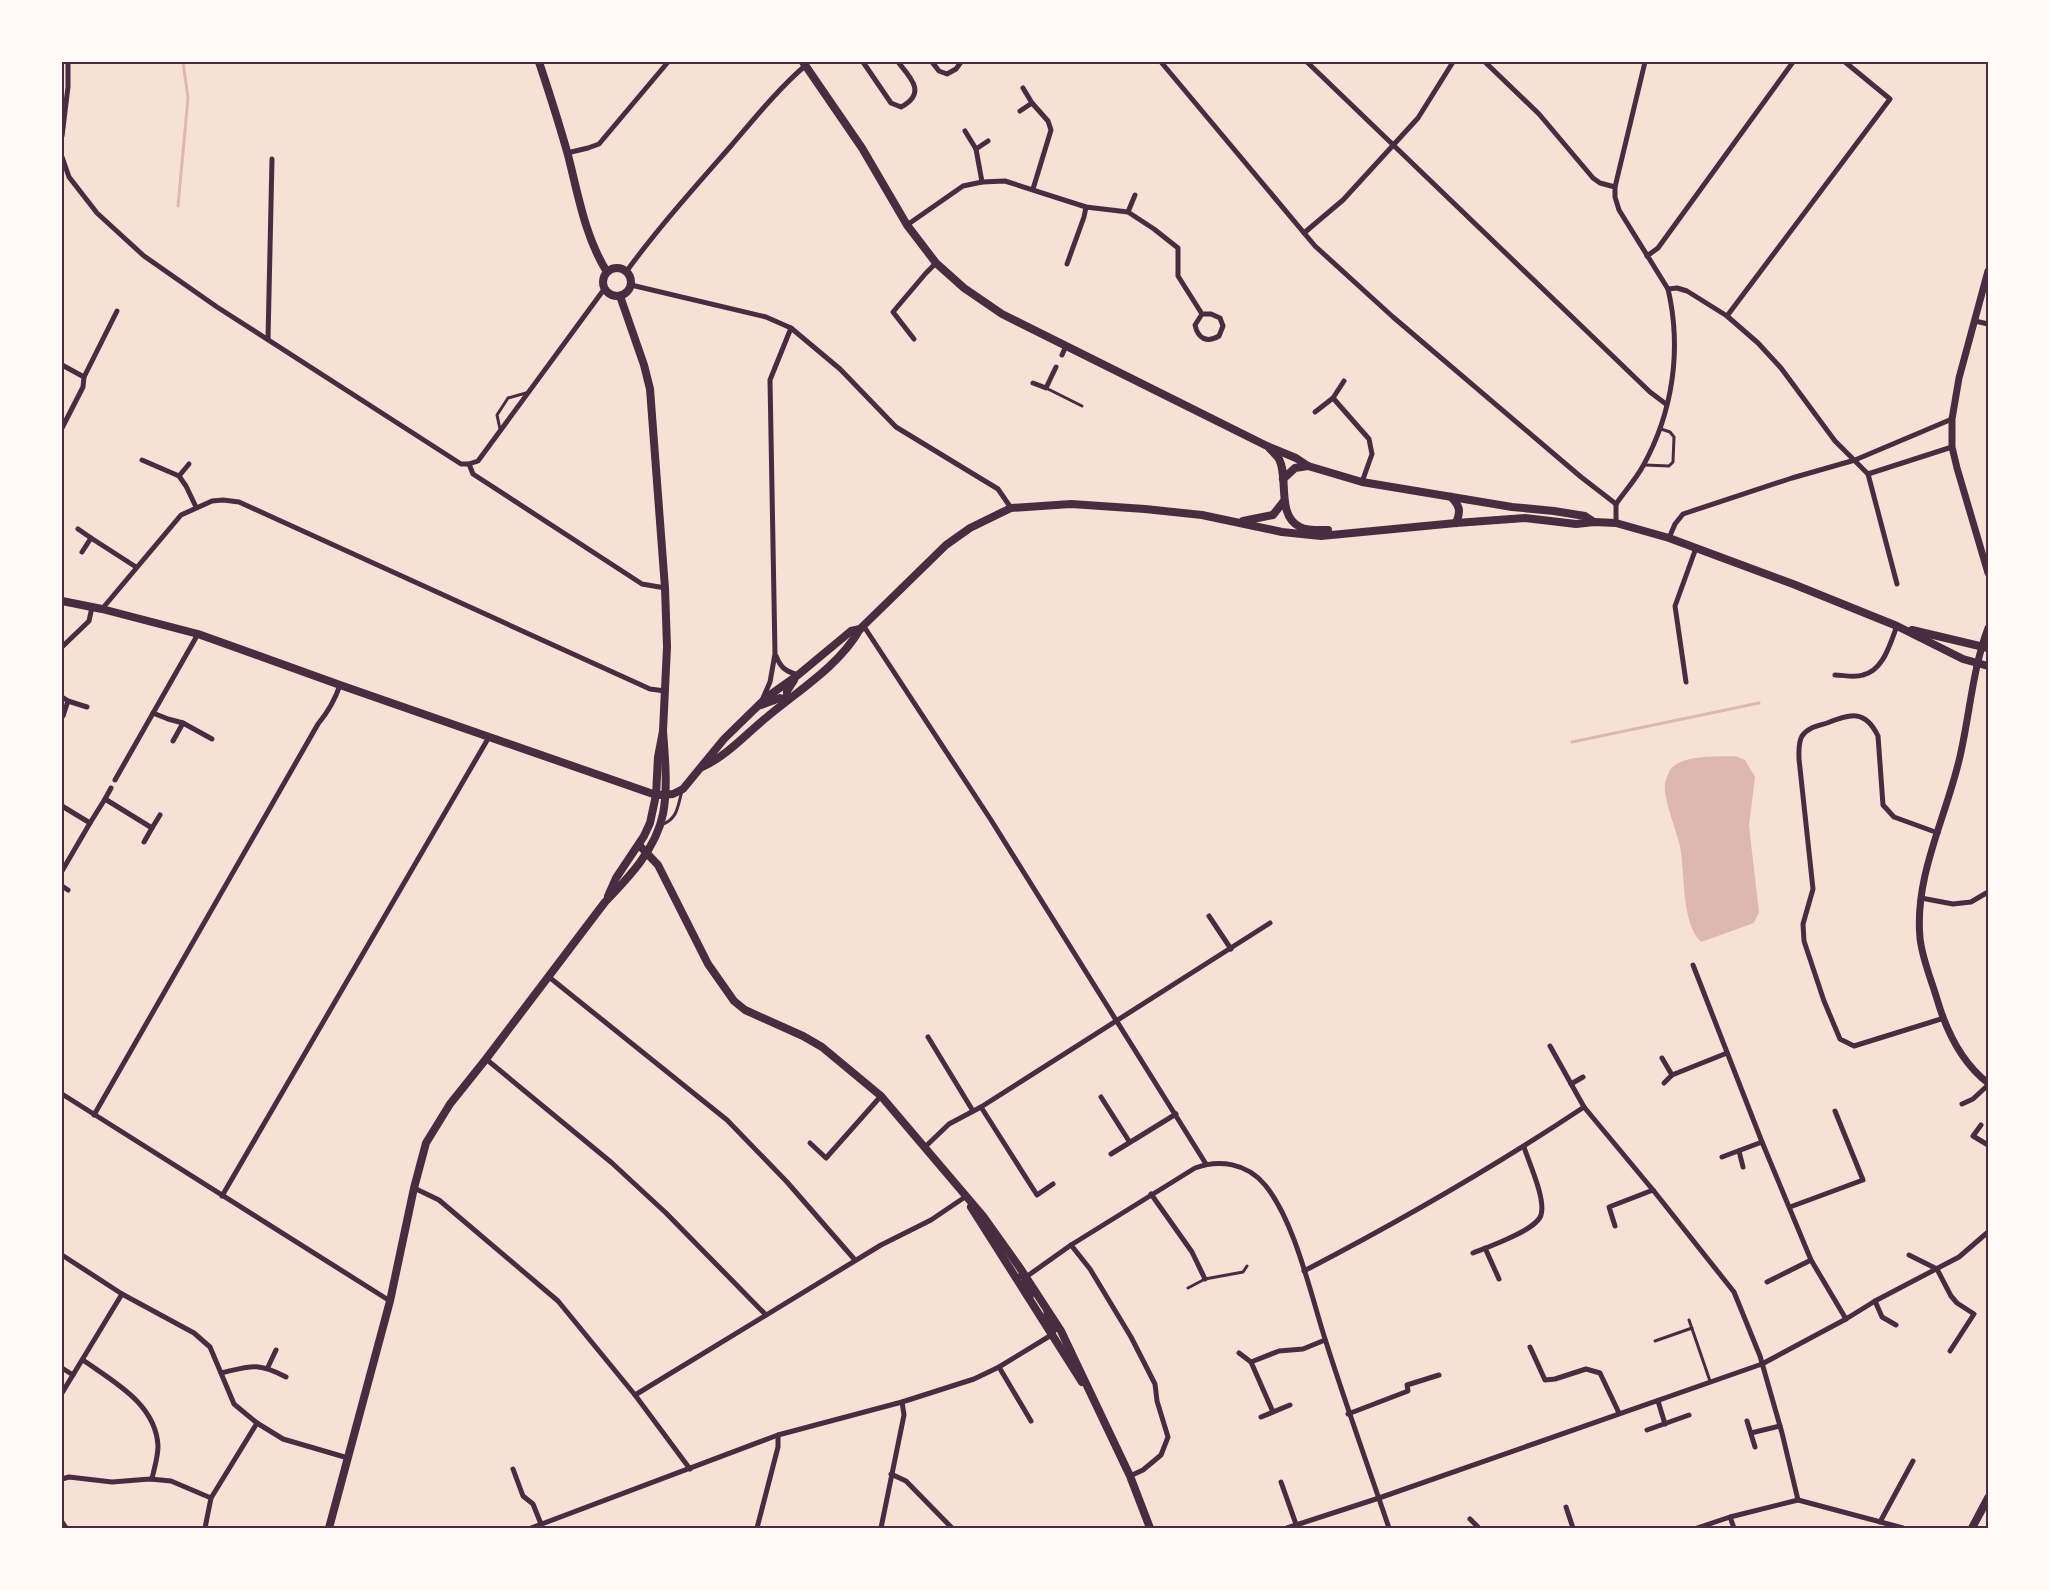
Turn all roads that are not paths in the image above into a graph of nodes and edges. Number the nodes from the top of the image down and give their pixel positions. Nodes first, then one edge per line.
1 (68, 62) edge
2 (539, 62) edge
3 (668, 62) edge
4 (863, 62) edge
5 (898, 62) edge
6 (932, 62) edge
7 (961, 62) edge
8 (1161, 62) edge
9 (1307, 62) edge
10 (1453, 62) edge
11 (1485, 62) edge
12 (1645, 62) edge
13 (1793, 62) edge
14 (1845, 62) edge
15 (805, 63) edge
16 (1023, 88) dead end
17 (1032, 103) junction
18 (1020, 111) dead end
19 (965, 131) dead end
20 (62, 136) edge
21 (987, 141) dead end
22 (1394, 145) junction
23 (976, 149) junction
24 (567, 153) junction
25 (62, 157) edge
26 (272, 159) dead end
27 (982, 182) junction
28 (1615, 187) junction
29 (1033, 189) junction
30 (1135, 195) dead end
31 (1086, 207) junction
32 (1128, 212) junction
33 (907, 225) junction
34 (1304, 233) junction
35 (1647, 256) junction
36 (936, 263) junction
37 (1067, 264) dead end
38 (1989, 271) edge
39 (626, 272) junction
40 (607, 273) junction
41 (631, 285) junction
42 (604, 288) junction
43 (1668, 289) junction
44 (620, 296) junction
45 (117, 311) dead end
46 (1202, 314) junction
47 (1727, 316) junction
48 (1976, 321) junction
49 (1989, 324) edge
50 (791, 328) junction
51 (268, 339) junction
52 (914, 339) dead end
53 (1066, 346) junction
54 (1062, 356) dead end
55 (62, 365) edge
56 (1056, 367) dead end
57 (84, 377) junction
58 (1344, 381) dead end
59 (1033, 382) dead end
60 (1046, 388) junction
61 (529, 393) junction
62 (1333, 398) junction
63 (1666, 404) junction
64 (1082, 406) dead end
65 (1316, 412) dead end
66 (1952, 419) junction
67 (62, 428) edge
68 (1659, 428) junction
69 (500, 431) junction
70 (1267, 446) junction
71 (1953, 447) junction
72 (142, 460) dead end
73 (1855, 460) junction
74 (189, 464) dead end
75 (470, 464) junction
76 (1643, 465) junction
77 (1308, 466) junction
78 (1868, 474) junction
79 (179, 476) junction
80 (1283, 479) junction
81 (1362, 482) junction
82 (1451, 497) junction
83 (1284, 501) junction
84 (1491, 503) junction
85 (1616, 504) junction
86 (196, 507) junction
87 (1011, 508) junction
88 (1491, 520) junction
89 (1237, 522) junction
90 (1456, 522) junction
91 (1594, 522) junction
92 (1616, 523) junction
93 (78, 529) dead end
94 (1366, 532) junction
95 (91, 538) junction
96 (1669, 538) junction
97 (1696, 548) junction
98 (82, 552) dead end
99 (136, 567) junction
100 (1989, 573) edge
101 (1897, 584) dead end
102 (665, 588) junction
103 (62, 601) edge
104 (92, 607) junction
105 (102, 609) junction
106 (1897, 626) junction
107 (862, 627) junction
108 (1989, 628) edge
109 (198, 634) junction
110 (62, 647) edge
111 (1985, 647) edge
112 (776, 654) junction
113 (1977, 663) junction
114 (1989, 666) edge
115 (798, 675) junction
116 (1835, 675) dead end
117 (1686, 682) dead end
118 (340, 686) junction
119 (665, 691) junction
120 (62, 697) edge
121 (787, 700) junction
122 (68, 701) junction
123 (760, 705) junction
124 (87, 707) dead end
125 (153, 712) junction
126 (63, 716) dead end
127 (183, 723) junction
128 (489, 737) junction
129 (212, 739) dead end
130 (173, 741) dead end
131 (702, 767) junction
132 (115, 780) dead end
133 (111, 788) dead end
134 (683, 789) junction
135 (660, 795) junction
136 (105, 799) junction
137 (62, 806) edge
138 (160, 815) dead end
139 (90, 823) junction
140 (660, 825) junction
141 (152, 828) junction
142 (1938, 833) junction
143 (144, 842) dead end
144 (639, 845) junction
145 (647, 852) junction
146 (62, 871) edge
147 (62, 886) edge
148 (68, 890) dead end
149 (1989, 892) edge
150 (1921, 898) junction
151 (605, 902) junction
152 (1209, 916) dead end
153 (1270, 923) dead end
154 (1231, 949) junction
155 (1693, 965) dead end
156 (549, 977) junction
157 (1944, 1017) junction
158 (1116, 1021) junction
159 (928, 1037) dead end
160 (1550, 1046) dead end
161 (1727, 1053) junction
162 (1662, 1058) dead end
163 (486, 1059) junction
164 (1989, 1072) edge
165 (1672, 1075) junction
166 (1583, 1077) dead end
167 (1982, 1077) junction
168 (1664, 1083) dead end
169 (1571, 1084) junction
170 (1989, 1084) edge
171 (62, 1094) edge
172 (881, 1096) junction
173 (1101, 1097) dead end
174 (1962, 1104) dead end
175 (981, 1107) junction
176 (1584, 1107) junction
177 (973, 1111) junction
178 (1835, 1111) dead end
179 (1176, 1114) junction
180 (94, 1115) junction
181 (1981, 1125) dead end
182 (1129, 1141) junction
183 (1762, 1142) junction
184 (810, 1143) dead end
185 (1989, 1145) edge
186 (925, 1147) junction
187 (1524, 1147) junction
188 (1739, 1151) junction
189 (1111, 1154) dead end
190 (1722, 1157) dead end
191 (1206, 1164) junction
192 (1743, 1167) dead end
193 (1053, 1184) dead end
194 (414, 1188) junction
195 (1653, 1190) junction
196 (1151, 1194) junction
197 (222, 1196) junction
198 (965, 1197) junction
199 (1790, 1207) junction
200 (1615, 1226) dead end
201 (1989, 1232) edge
202 (1071, 1245) junction
203 (1485, 1248) junction
204 (1473, 1253) dead end
205 (62, 1255) edge
206 (1909, 1255) dead end
207 (855, 1260) junction
208 (1811, 1260) junction
209 (1247, 1266) dead end
210 (1937, 1269) junction
211 (1304, 1271) junction
212 (1015, 1276) junction
213 (1026, 1277) junction
214 (1205, 1279) junction
215 (1499, 1279) dead end
216 (1767, 1282) dead end
217 (1188, 1288) dead end
218 (122, 1294) junction
219 (1030, 1300) junction
220 (1875, 1301) junction
221 (390, 1302) junction
222 (1046, 1308) junction
223 (766, 1315) junction
224 (1846, 1319) junction
225 (1689, 1320) dead end
226 (1896, 1325) dead end
227 (1692, 1328) junction
228 (1061, 1331) junction
229 (1052, 1335) junction
230 (1325, 1340) junction
231 (1655, 1341) dead end
232 (1530, 1347) dead end
233 (276, 1350) dead end
234 (1950, 1351) dead end
235 (1239, 1353) dead end
236 (83, 1360) junction
237 (1251, 1362) junction
238 (1762, 1364) junction
239 (268, 1367) junction
240 (999, 1367) junction
241 (62, 1368) edge
242 (221, 1373) junction
243 (73, 1375) junction
244 (1439, 1375) dead end
245 (286, 1377) dead end
246 (1711, 1383) junction
247 (1086, 1388) junction
248 (62, 1393) edge
249 (635, 1395) junction
250 (1658, 1401) junction
251 (902, 1402) junction
252 (1290, 1405) dead end
253 (1273, 1412) junction
254 (1619, 1413) junction
255 (1348, 1414) junction
256 (1689, 1416) dead end
257 (1261, 1417) dead end
258 (1031, 1421) dead end
259 (1747, 1421) dead end
260 (257, 1423) junction
261 (1665, 1424) junction
262 (1779, 1426) junction
263 (1647, 1430) dead end
264 (1751, 1433) junction
265 (778, 1435) junction
266 (1755, 1447) dead end
267 (348, 1458) junction
268 (1912, 1461) dead end
269 (513, 1469) dead end
270 (690, 1469) junction
271 (891, 1474) junction
272 (1130, 1476) junction
273 (62, 1479) edge
274 (153, 1479) junction
275 (1281, 1482) dead end
276 (211, 1498) junction
277 (1379, 1498) junction
278 (1989, 1498) edge
279 (1798, 1500) junction
280 (1566, 1507) dead end
281 (1730, 1517) junction
282 (1470, 1519) dead end
283 (62, 1522) edge
284 (1880, 1522) junction
285 (541, 1524) junction
286 (1297, 1527) edge
287 (66, 1528) edge
288 (205, 1528) edge
289 (329, 1528) edge
290 (531, 1528) edge
291 (757, 1528) edge
292 (881, 1528) edge
293 (952, 1528) edge
294 (1150, 1528) edge
295 (1287, 1528) edge
296 (1389, 1528) edge
297 (1479, 1528) edge
298 (1573, 1528) edge
299 (1697, 1528) edge
300 (1734, 1528) edge
301 (1903, 1528) edge
302 (1972, 1528) edge

1 - 20 street
2 - 24 main road
3 - 24 street
4 - 5 street
6 - 7 street
8 - 34 street
9 - 22 street
10 - 22 street
11 - 28 street
12 - 28 street
13 - 35 street
14 - 47 street
15 - 33 main road
15 - 39 street
16 - 17 street
17 - 18 street
17 - 29 street
19 - 23 street
21 - 23 street
22 - 34 street
22 - 63 street
23 - 27 street
24 - 40 main road
25 - 51 street
26 - 51 street
27 - 29 street
27 - 33 street
28 - 35 street
29 - 31 street
30 - 32 street
31 - 32 street
31 - 37 street
32 - 46 street
33 - 36 main road
34 - 85 street
35 - 43 street
36 - 52 street
36 - 53 main road
38 - 48 street
39 - 40 main road
39 - 41 main road
40 - 42 main road
41 - 44 main road
41 - 50 street
42 - 44 main road
42 - 61 street
43 - 47 street
43 - 63 street
44 - 102 main road
45 - 57 street
46 - 46 street
47 - 73 street
48 - 49 street
48 - 66 street
50 - 87 street
50 - 112 street
51 - 75 street
53 - 54 street
53 - 70 main road
55 - 57 street
56 - 60 street
57 - 67 street
58 - 62 street
59 - 60 street
60 - 64 lane
61 - 69 street
61 - 69 lane
62 - 65 street
62 - 81 street
63 - 68 street
66 - 71 street
66 - 73 street
68 - 76 street
68 - 76 lane
69 - 75 street
70 - 77 main road
70 - 80 main road
71 - 78 street
71 - 100 street
72 - 79 street
73 - 78 street
73 - 96 street
74 - 79 street
75 - 102 street
76 - 85 street
77 - 80 main road
77 - 81 main road
78 - 101 street
79 - 86 street
80 - 83 main road
81 - 82 main road
82 - 84 main road
82 - 90 main road
83 - 89 main road
83 - 94 main road
84 - 88 main road
84 - 91 main road
85 - 92 street
86 - 99 street
86 - 119 street
87 - 89 main road
87 - 107 main road
88 - 90 main road
88 - 91 main road
89 - 94 main road
90 - 94 main road
91 - 92 main road
92 - 96 main road
93 - 95 street
95 - 98 street
95 - 99 street
96 - 97 main road
97 - 106 main road
97 - 117 street
99 - 105 street
102 - 119 main road
103 - 104 main road
104 - 105 main road
104 - 110 street
105 - 109 main road
106 - 111 main road
106 - 113 main road
106 - 116 street
107 - 115 main road
107 - 121 main road
107 - 158 street
108 - 111 street
109 - 118 main road
109 - 125 street
111 - 113 street
112 - 115 street
112 - 123 street
113 - 114 main road
113 - 142 street
115 - 121 main road
115 - 123 main road
118 - 128 main road
118 - 180 street
119 - 135 main road
120 - 122 street
121 - 123 main road
121 - 131 main road
122 - 124 street
122 - 126 street
123 - 131 main road
125 - 127 street
125 - 132 street
127 - 129 street
127 - 130 street
128 - 135 main road
128 - 197 street
131 - 134 main road
133 - 136 street
134 - 135 main road
134 - 140 lane
135 - 140 main road
135 - 144 main road
136 - 139 street
136 - 141 street
137 - 139 street
138 - 141 street
139 - 146 street
140 - 145 main road
141 - 143 street
142 - 150 street
142 - 157 street
144 - 145 main road
144 - 151 main road
145 - 151 main road
145 - 172 main road
147 - 148 street
149 - 150 street
150 - 157 street
151 - 156 main road
152 - 154 street
153 - 154 street
154 - 158 street
155 - 161 street
156 - 163 main road
156 - 207 street
157 - 167 street
158 - 175 street
158 - 179 street
159 - 177 street
160 - 169 street
161 - 165 street
161 - 183 street
162 - 165 street
163 - 194 main road
163 - 223 street
164 - 167 street
165 - 168 street
166 - 169 street
167 - 170 street
169 - 176 street
170 - 174 street
171 - 180 street
172 - 184 street
172 - 186 main road
173 - 182 street
175 - 177 street
175 - 193 street
176 - 187 street
176 - 195 street
177 - 186 street
178 - 199 street
179 - 182 street
179 - 191 street
180 - 197 street
181 - 185 street
182 - 189 street
183 - 188 street
183 - 199 street
186 - 198 main road
187 - 203 street
187 - 211 street
188 - 190 street
188 - 192 street
191 - 196 street
191 - 211 street
194 - 221 main road
194 - 249 street
195 - 200 street
195 - 238 street
196 - 202 street
196 - 214 street
197 - 221 street
198 - 207 street
198 - 212 main road
198 - 213 main road
199 - 208 street
201 - 210 street
202 - 213 street
202 - 272 street
203 - 204 street
203 - 215 street
205 - 218 street
206 - 210 street
207 - 223 street
208 - 216 street
208 - 224 street
209 - 214 lane
210 - 220 street
210 - 234 street
211 - 230 street
212 - 213 street
212 - 219 main road
213 - 219 street
213 - 222 main road
214 - 217 lane
218 - 236 street
218 - 242 street
219 - 229 main road
220 - 224 street
220 - 226 street
221 - 267 main road
222 - 228 main road
222 - 229 street
223 - 249 street
224 - 238 street
225 - 227 lane
227 - 231 lane
227 - 246 lane
228 - 229 street
228 - 247 main road
229 - 240 street
229 - 247 main road
230 - 237 street
230 - 255 street
232 - 254 street
233 - 239 street
235 - 237 street
236 - 243 street
236 - 274 street
237 - 253 street
238 - 246 street
238 - 262 street
239 - 242 street
239 - 245 street
240 - 251 street
240 - 258 street
241 - 243 street
242 - 260 street
243 - 248 street
244 - 255 street
246 - 250 street
247 - 272 main road
249 - 270 street
250 - 254 street
250 - 261 street
251 - 265 street
251 - 271 street
252 - 253 street
253 - 257 street
254 - 277 street
255 - 277 street
256 - 261 street
259 - 264 street
260 - 267 street
260 - 276 street
261 - 263 street
262 - 264 street
262 - 279 street
264 - 266 street
265 - 270 street
265 - 291 street
267 - 289 main road
268 - 284 street
269 - 285 street
270 - 285 street
271 - 292 street
271 - 293 street
272 - 294 main road
273 - 274 street
274 - 276 street
275 - 286 street
276 - 288 street
277 - 286 street
277 - 296 street
278 - 302 main road
279 - 281 street
279 - 284 street
280 - 298 street
281 - 299 street
281 - 300 street
282 - 297 street
283 - 287 street
284 - 301 street
285 - 290 street
286 - 295 street

